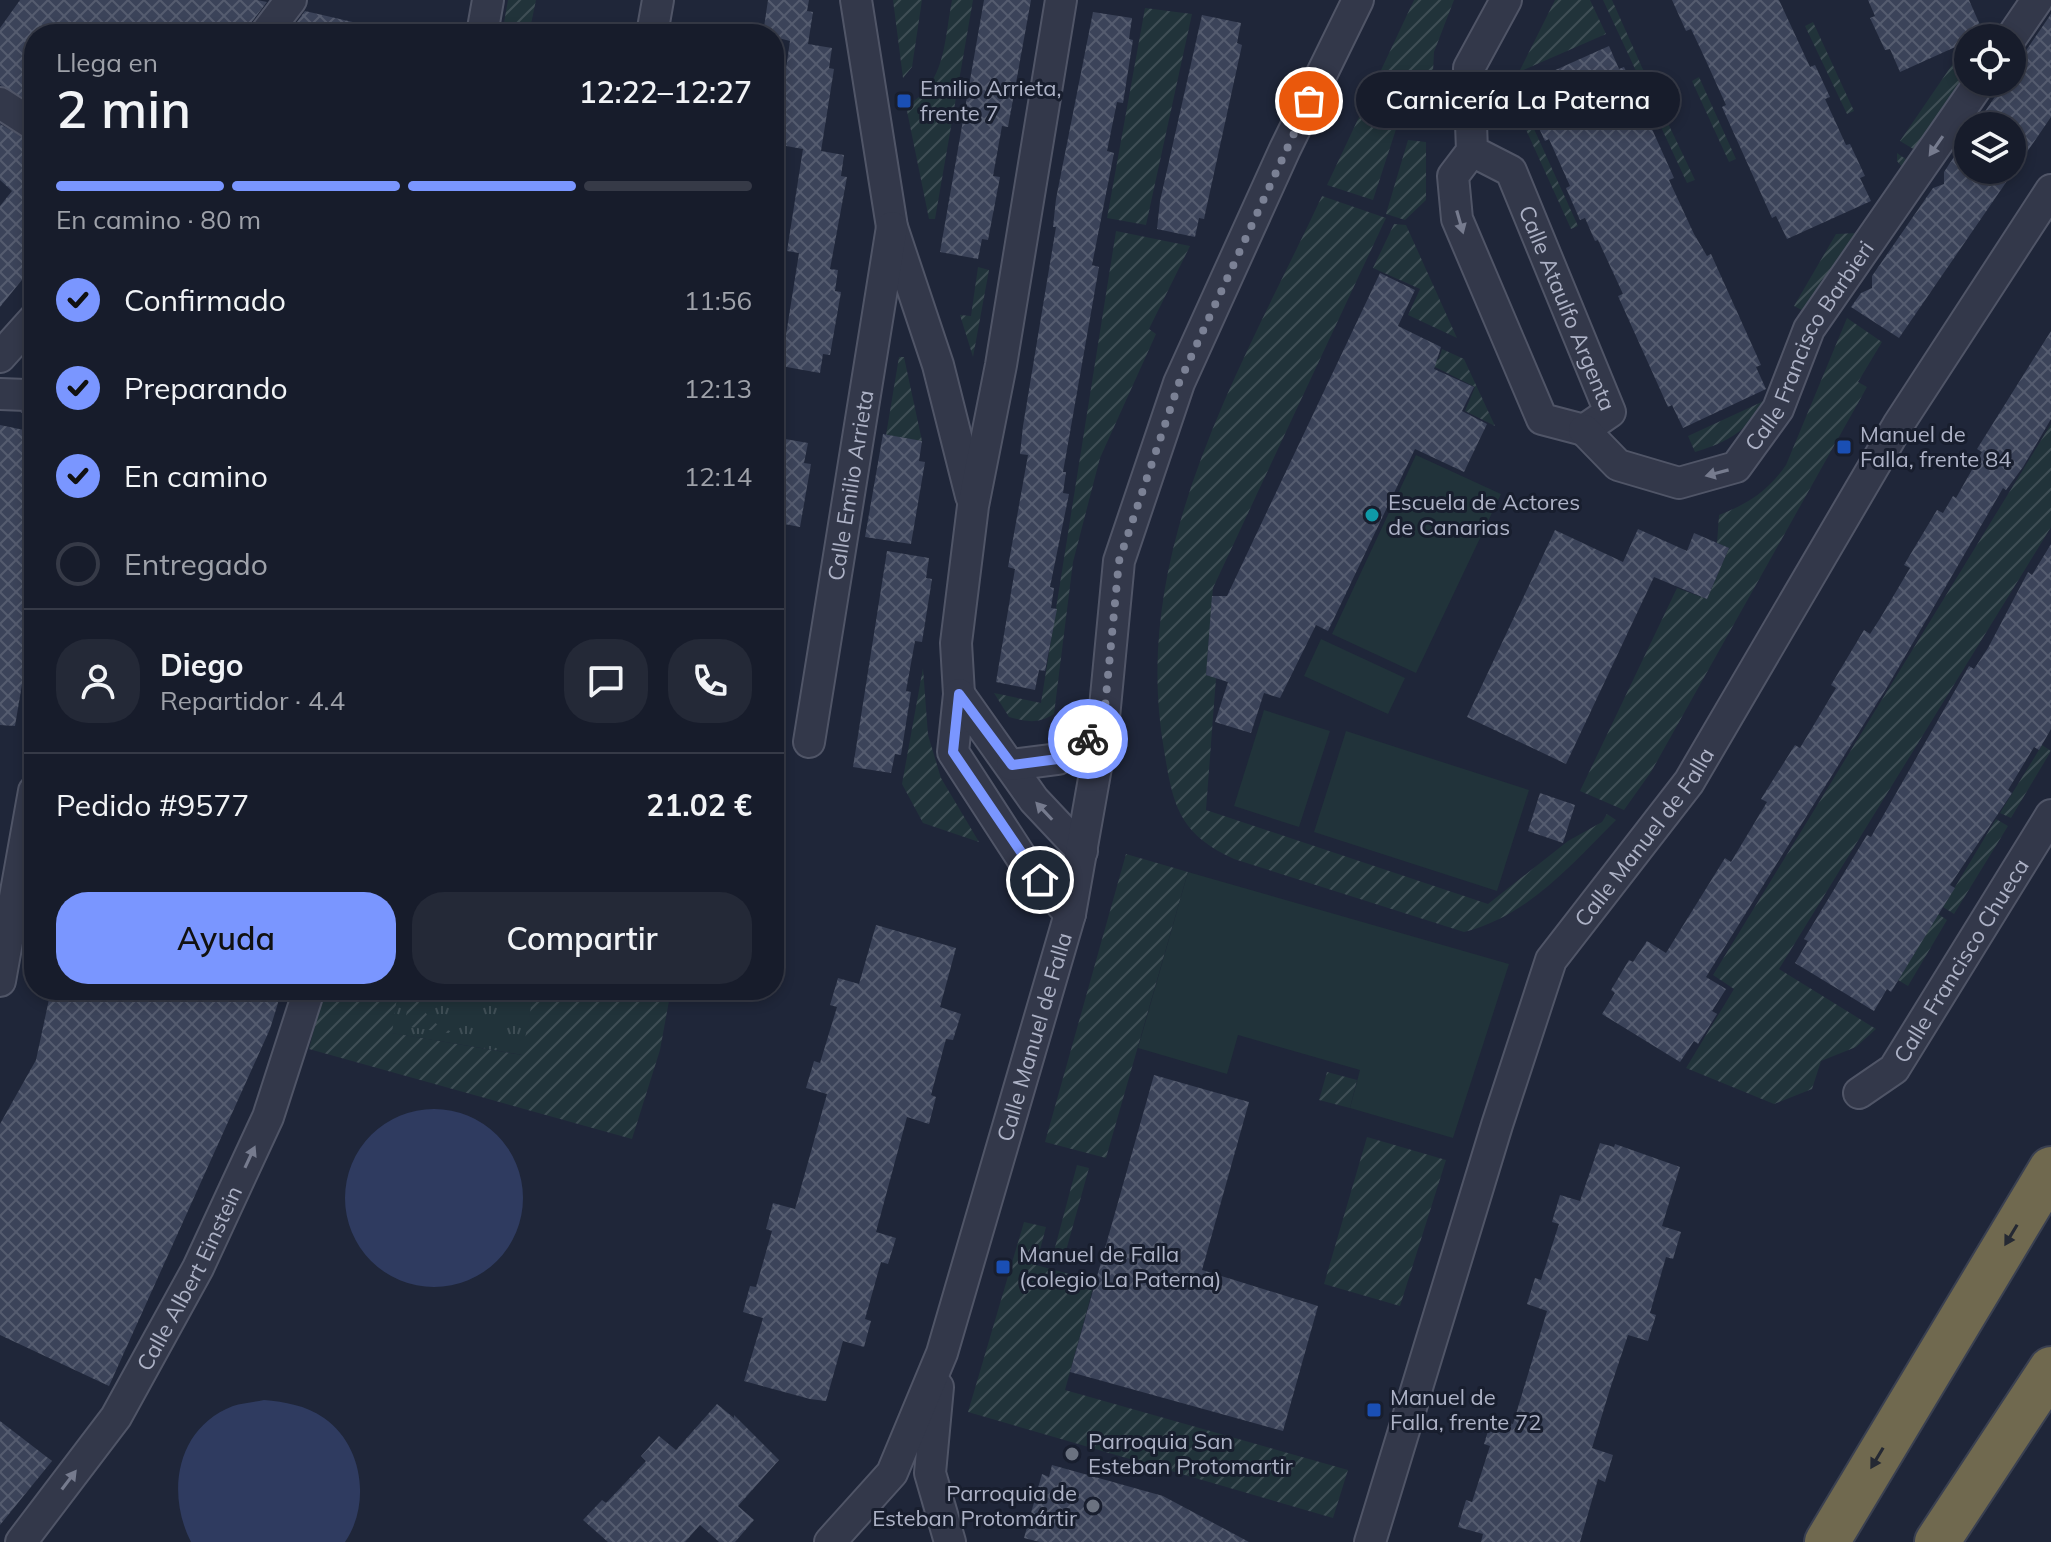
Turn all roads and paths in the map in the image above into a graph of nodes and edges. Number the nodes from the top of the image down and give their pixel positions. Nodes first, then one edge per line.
1 (291, 0) edge
2 (488, 0) edge
3 (658, 0) edge
4 (856, 0) edge
5 (1061, 0) edge
6 (1358, 0) edge
7 (1506, 0) edge
8 (2037, 0) edge
9 (273, 24) edge
10 (484, 24) edge
11 (654, 24) edge
12 (2021, 24) edge
13 (1970, 96) edge
14 (0, 103) edge
15 (24, 119) edge
16 (1472, 151) junction
17 (2051, 190) edge
18 (892, 227) junction
19 (24, 332) edge
20 (0, 357) edge
21 (0, 394) edge
22 (24, 395) edge
23 (1584, 430) junction
24 (973, 506) junction
25 (959, 694) junction
26 (1103, 728) junction
27 (809, 742) dead end
28 (1012, 765) junction
29 (2051, 815) edge
30 (24, 847) edge
31 (1082, 851) junction
32 (1070, 914) junction
33 (0, 981) edge
34 (306, 1000) edge
35 (1859, 1093) dead end
36 (2051, 1169) edge
37 (942, 1353) junction
38 (2045, 1379) edge
39 (21, 1542) edge
40 (830, 1542) edge
41 (950, 1542) edge
42 (1370, 1542) edge
43 (1827, 1542) edge
44 (1937, 1542) edge
45 (1957, 1542) edge

1 - 9 street
2 - 10 street
3 - 11 street
4 - 18 street, Calle Emilio Arrieta
5 - 24 street, Calle Emilio Arrieta
6 - 26 street, Calle Manuel de Falla
7 - 16 street
8 - 12 street
13 -> 23 street, Calle Francisco Barbieri
14 - 15 street
16 -> 23 street, Calle Ataulfo Argenta
16 - 23 street, Calle Ataulfo Argenta
17 - 42 street, Calle Manuel de Falla
18 - 24 street, Calle Emilio Arrieta
18 - 27 street, Calle Emilio Arrieta
19 - 20 street
21 - 22 street
24 - 25 street, Calle Emilio Arrieta
25 - 28 street
25 - 32 street, Calle Emilio Arrieta
26 - 28 street
26 - 31 street, Calle Manuel de Falla
31 -> 28 street
29 - 35 street, Calle Francisco Chueca
30 - 33 street
31 - 32 street, Calle Manuel de Falla
32 - 37 street, Calle Manuel de Falla
39 -> 34 street, Calle Albert Einstein
36 -> 43 highway
37 - 40 street, Calle Manuel de Falla
37 - 41 street, Calle Manuel de Falla
38 - 44 highway
38 - 45 highway

